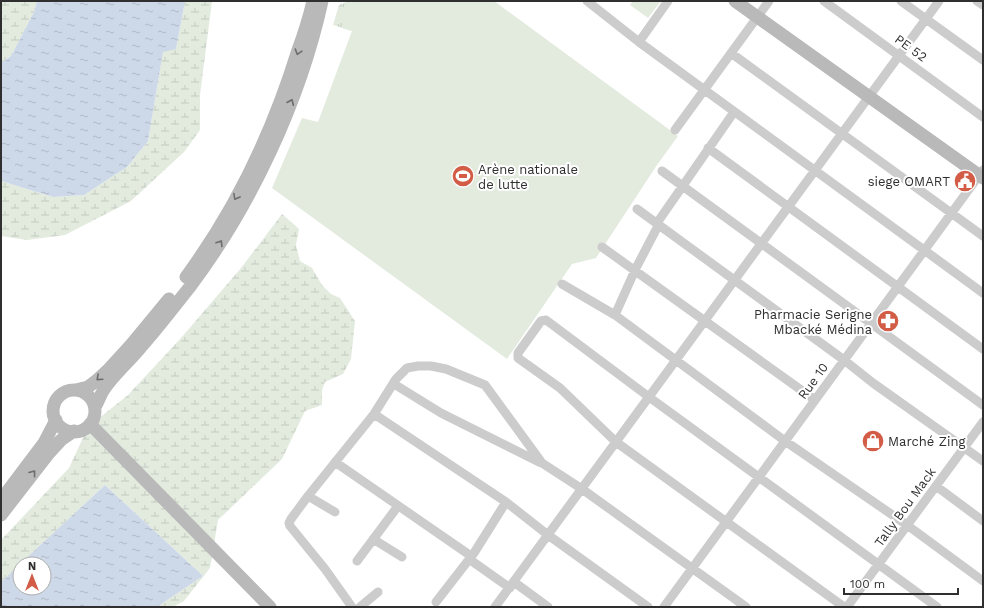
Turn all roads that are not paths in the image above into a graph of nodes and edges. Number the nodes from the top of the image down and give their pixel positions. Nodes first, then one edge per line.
1 (313, 1) edge
2 (322, 1) edge
3 (587, 1) edge
4 (668, 1) edge
5 (735, 1) edge
6 (769, 1) edge
7 (824, 1) edge
8 (901, 1) edge
9 (939, 1) edge
10 (977, 1) edge
11 (983, 5) edge
12 (758, 17) junction
13 (926, 19) junction
14 (639, 42) junction
15 (732, 53) junction
16 (899, 55) junction
17 (983, 60) edge
18 (704, 90) junction
19 (869, 96) junction
20 (734, 112) junction
21 (983, 117) edge
22 (675, 130) dead end
23 (842, 133) junction
24 (708, 148) junction
25 (815, 170) junction
26 (662, 171) dead end
27 (982, 174) edge
28 (682, 186) junction
29 (788, 207) junction
30 (637, 209) dead end
31 (952, 213) junction
32 (658, 224) junction
33 (983, 236) edge
34 (761, 244) junction
35 (602, 247) dead end
36 (924, 250) junction
37 (636, 270) junction
38 (735, 280) junction
39 (562, 284) dead end
40 (898, 287) junction
41 (983, 293) edge
42 (615, 315) junction
43 (705, 321) junction
44 (871, 324) junction
45 (983, 349) edge
46 (676, 360) junction
47 (844, 360) junction
48 (394, 384) junction
49 (76, 390) junction
50 (649, 397) junction
51 (815, 400) junction
52 (983, 406) edge
53 (95, 407) junction
54 (374, 414) junction
55 (56, 420) junction
56 (983, 422) edge
57 (90, 424) junction
58 (74, 431) junction
59 (785, 441) junction
60 (616, 442) junction
61 (964, 448) junction
62 (335, 462) junction
63 (983, 462) edge
64 (542, 463) junction
65 (759, 477) junction
66 (936, 486) junction
67 (582, 489) junction
68 (308, 496) junction
69 (1, 500) edge
70 (506, 502) junction
71 (398, 506) junction
72 (335, 512) dead end
73 (1, 515) edge
74 (983, 521) edge
75 (726, 522) junction
76 (907, 525) junction
77 (548, 535) junction
78 (373, 539) junction
79 (402, 556) dead end
80 (470, 557) junction
81 (357, 561) dead end
82 (879, 564) junction
83 (692, 568) junction
84 (983, 581) edge
85 (512, 585) junction
86 (378, 592) dead end
87 (436, 602) dead end
88 (270, 607) edge
89 (352, 607) edge
90 (360, 607) edge
91 (495, 607) edge
92 (548, 607) edge
93 (648, 607) edge
94 (664, 607) edge
95 (746, 607) edge
96 (844, 607) edge
97 (847, 607) edge
98 (937, 607) edge

1 -> 49 main road
53 -> 2 main road
3 - 14 street
4 - 14 street
5 - 12 main road
6 - 12 street
7 - 16 street, PE 52
8 - 13 street
9 - 13 street
10 - 11 street
12 - 15 street
12 - 19 main road
13 - 16 street
13 - 17 street
14 - 18 street
15 - 18 street
15 - 23 street
16 - 19 street
16 - 21 street, PE 52
18 - 20 street
18 - 22 street
19 - 23 street
19 - 27 main road
20 - 24 street
20 - 25 street
23 - 25 street
23 - 31 street
24 - 28 street
24 - 29 street
25 - 29 street
25 - 36 street
26 - 28 street
27 - 31 street, Rue 10
28 - 32 street
28 - 34 street
29 - 34 street
29 - 40 street
30 - 32 street
31 - 33 street
31 - 36 street, Rue 10
32 - 37 street
32 - 38 street
34 - 38 street
34 - 44 street
35 - 37 street
36 - 40 street, Rue 10
36 - 41 street
37 - 42 street
37 - 43 street
38 - 43 street
38 - 47 street
39 - 42 street
40 - 44 street, Rue 10
40 - 45 street
42 - 46 street
43 - 46 street
43 - 51 street
44 - 47 street, Rue 10
44 - 52 street
46 - 50 street
46 - 59 street
47 - 51 street, Rue 10
47 - 61 street
48 - 54 street
48 - 64 street
48 - 64 street
49 - 53 main road
49 - 55 main road
50 - 60 street
50 - 60 street
50 - 65 street
51 - 59 street, Rue 10
53 - 57 main road
54 - 62 street
54 - 70 street
55 - 58 main road
55 - 69 main road
56 - 61 street, Tally Bou Mack
57 - 58 main road
57 - 88 main road
73 -> 58 main road
59 - 65 street, Rue 10
59 - 76 street
60 - 67 street
60 - 75 street
61 - 63 street
61 - 66 street, Tally Bou Mack
62 - 68 street
62 - 71 street
64 - 67 street
65 - 75 street, Rue 10
65 - 82 street
66 - 74 street
66 - 76 street, Tally Bou Mack
67 - 77 street
67 - 83 street
68 - 72 street
68 - 89 street
70 - 77 street
70 - 80 street
71 - 78 street
71 - 80 street
75 - 83 street, Rue 10
75 - 96 street
76 - 82 street, Tally Bou Mack
76 - 84 street
77 - 85 street
77 - 93 street
78 - 79 street
78 - 81 street
80 - 85 street
80 - 87 street
82 - 97 street, Tally Bou Mack
82 - 98 street
83 - 94 street, Rue 10
83 - 95 street
85 - 91 street
85 - 92 street
86 - 90 street

